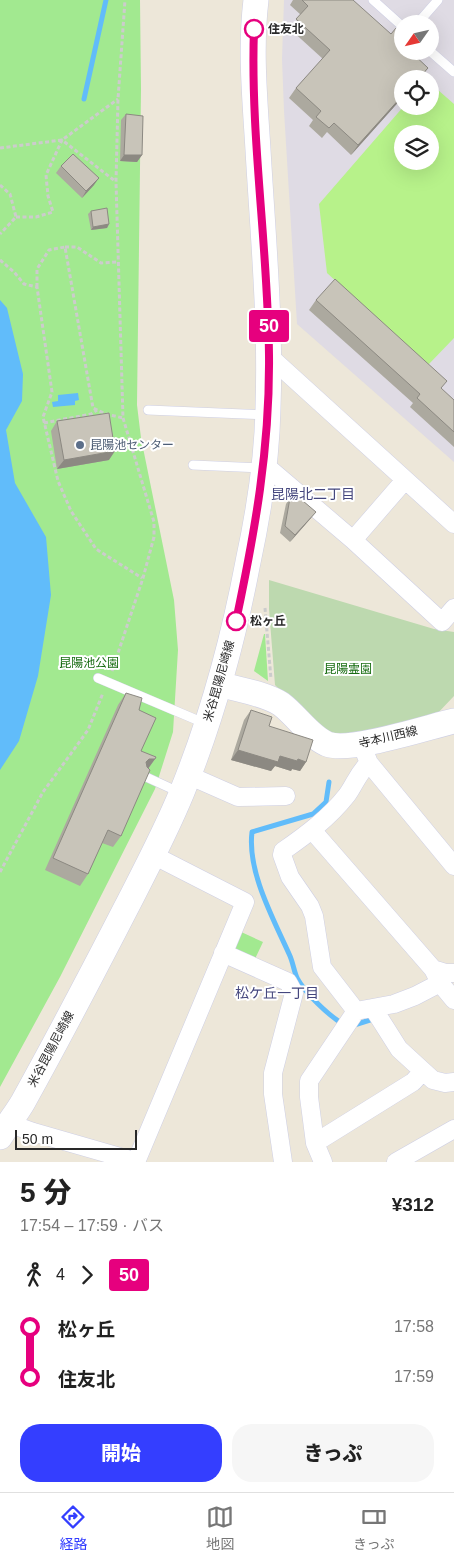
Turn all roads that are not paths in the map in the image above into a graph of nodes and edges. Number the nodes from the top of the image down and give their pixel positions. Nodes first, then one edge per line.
1 (256, 0) edge
2 (373, 0) edge
3 (438, 0) edge
4 (425, 15) edge
5 (394, 19) edge
6 (439, 59) edge
7 (454, 72) edge
8 (269, 356) junction
9 (148, 410) dead end
10 (268, 415) junction
11 (193, 466) dead end
12 (264, 467) junction
13 (405, 480) junction
14 (454, 524) edge
15 (352, 540) junction
16 (454, 608) edge
17 (98, 678) dead end
18 (219, 684) junction
19 (454, 720) edge
20 (207, 724) junction
21 (365, 754) junction
22 (144, 776) edge
23 (185, 784) junction
24 (286, 796) dead end
25 (312, 830) junction
26 (153, 855) junction
27 (454, 866) edge
28 (223, 953) junction
29 (442, 975) edge
30 (454, 1000) edge
31 (364, 1009) junction
32 (423, 1072) junction
33 (454, 1082) edge
34 (454, 1129) edge
35 (4, 1130) edge
36 (315, 1143) junction
37 (136, 1162) edge
38 (283, 1162) edge
39 (324, 1162) edge
40 (396, 1162) edge

1 - 8 main road, 米谷昆陽尼崎線
2 - 5 lane
3 - 4 lane
6 - 7 lane
8 - 10 main road, 米谷昆陽尼崎線
8 - 13 street
9 - 10 lane
10 - 12 main road, 米谷昆陽尼崎線
11 - 12 lane
12 - 15 street
12 - 18 main road, 米谷昆陽尼崎線
13 - 14 street
13 - 15 street
15 - 16 street
17 - 20 lane
18 - 20 main road, 米谷昆陽尼崎線
18 - 21 main road, 寺本川西線
19 - 21 main road, 寺本川西線
20 - 23 main road, 米谷昆陽尼崎線
21 - 25 street
21 - 27 street
22 - 23 lane
23 - 24 street
23 - 26 main road, 米谷昆陽尼崎線
25 - 29 street
25 - 31 street
26 - 28 street
26 - 35 main road, 米谷昆陽尼崎線
28 - 37 street
28 - 38 street
29 - 30 street
29 - 31 street
31 - 32 street
31 - 36 street
32 - 33 street
32 - 36 street
34 - 40 street
35 - 37 street
36 - 39 street

